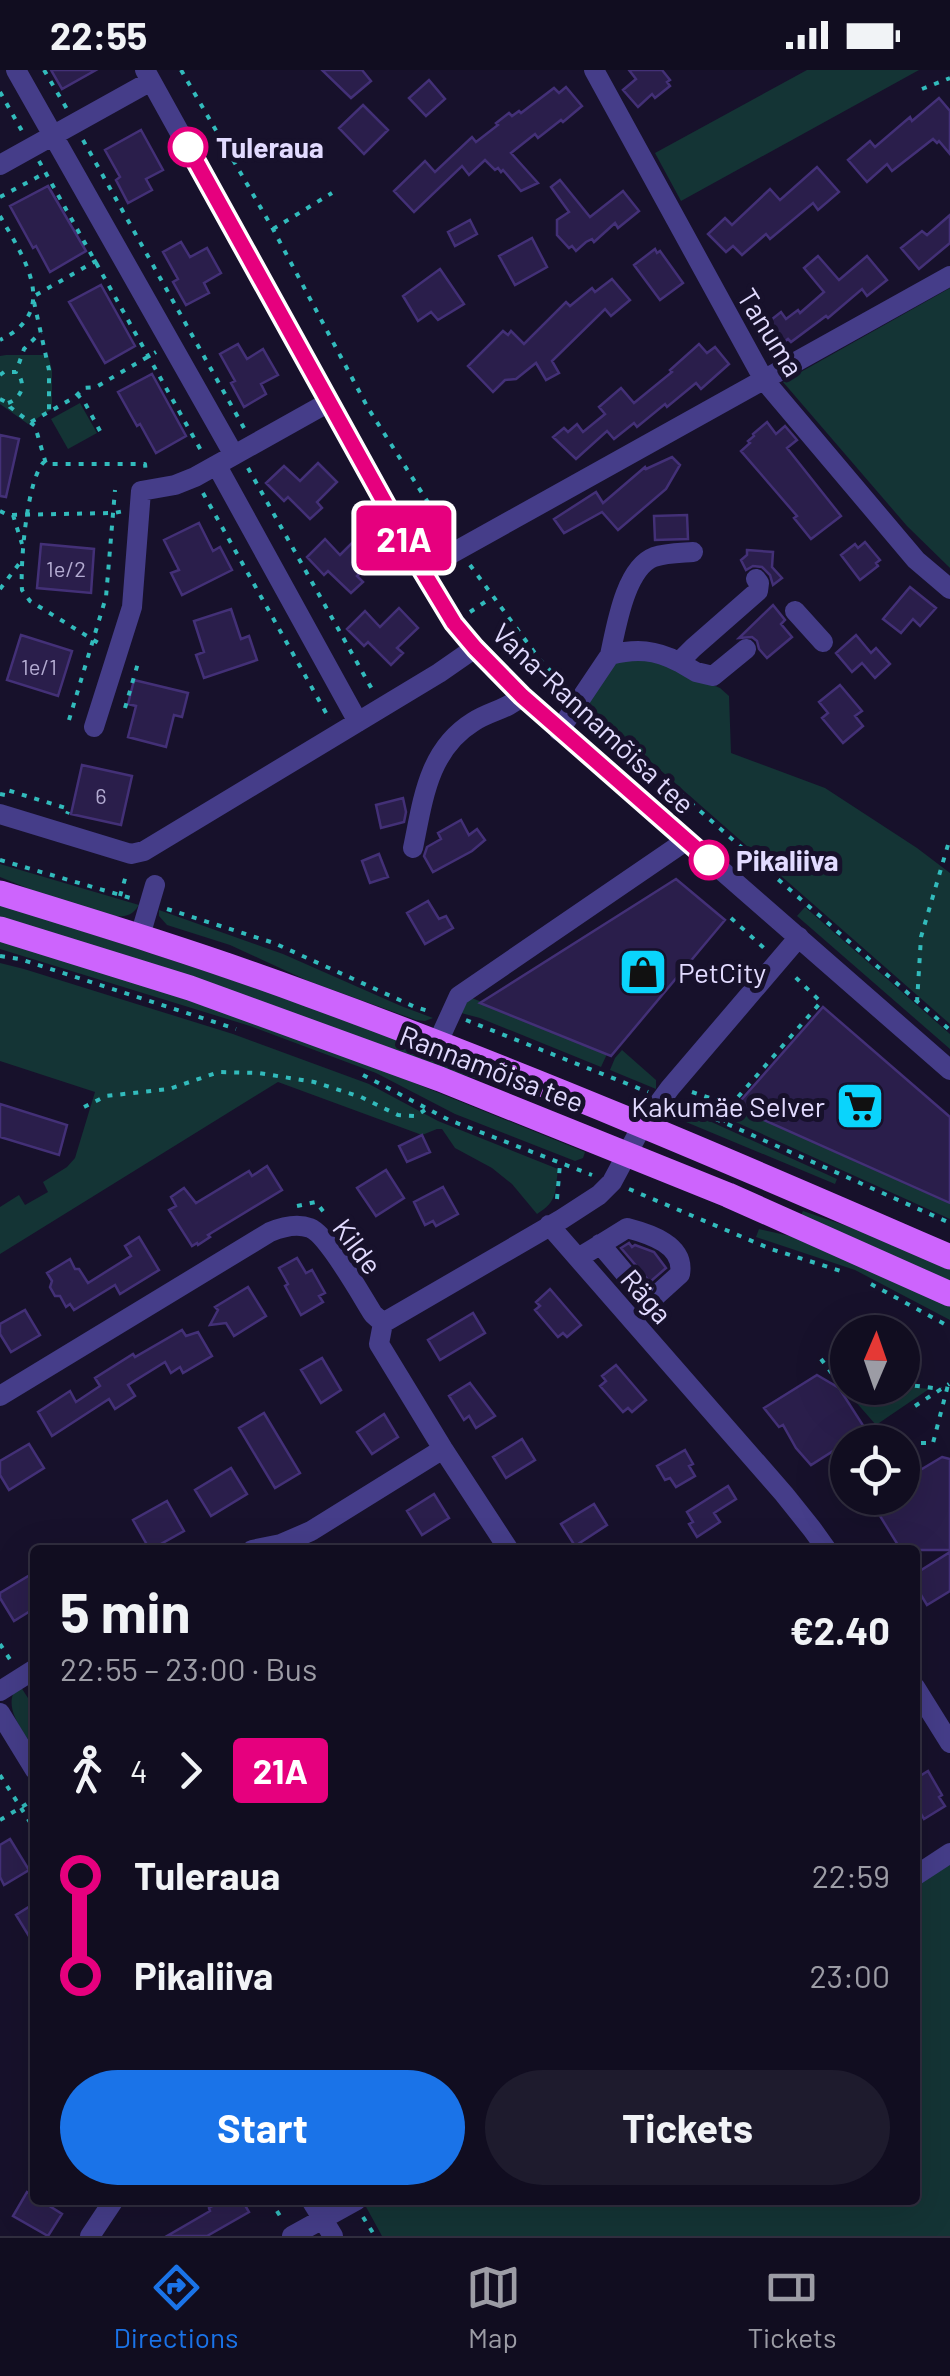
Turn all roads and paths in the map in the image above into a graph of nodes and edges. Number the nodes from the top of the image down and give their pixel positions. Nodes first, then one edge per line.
1 (16, 70) edge
2 (44, 70) edge
3 (180, 70) edge
4 (594, 70) edge
5 (148, 76) edge
6 (950, 78) edge
7 (922, 89) dead end
8 (0, 92) edge
9 (74, 124) junction
10 (53, 136) junction
11 (31, 148) junction
12 (0, 165) edge
13 (46, 172) junction
14 (332, 194) dead end
15 (0, 197) edge
16 (0, 216) edge
17 (273, 230) junction
18 (117, 248) junction
19 (94, 262) junction
20 (950, 276) edge
21 (35, 299) junction
22 (41, 332) junction
23 (0, 340) edge
24 (170, 345) junction
25 (148, 357) junction
26 (16, 372) junction
27 (0, 375) edge
28 (764, 380) junction
29 (77, 394) junction
30 (0, 400) edge
31 (329, 402) junction
32 (8, 403) junction
33 (49, 411) junction
34 (31, 422) junction
35 (100, 430) dead end
36 (232, 452) junction
37 (45, 461) junction
38 (155, 477) dead end
39 (195, 477) junction
40 (116, 490) dead end
41 (139, 509) junction
42 (0, 511) edge
43 (28, 514) junction
44 (114, 514) junction
45 (13, 515) junction
46 (24, 547) junction
47 (458, 549) junction
48 (693, 552) dead end
49 (22, 560) junction
50 (422, 570) junction
51 (756, 579) dead end
52 (0, 589) edge
53 (950, 589) edge
54 (493, 597) junction
55 (795, 611) dead end
56 (454, 623) junction
57 (93, 641) junction
58 (823, 642) dead end
59 (475, 648) junction
60 (746, 649) dead end
61 (118, 652) junction
62 (610, 655) junction
63 (680, 662) junction
64 (522, 696) junction
65 (580, 701) junction
66 (125, 708) dead end
67 (355, 717) junction
68 (69, 720) dead end
69 (94, 726) dead end
70 (559, 730) junction
71 (0, 794) edge
72 (0, 814) edge
73 (67, 815) dead end
74 (950, 838) edge
75 (687, 840) junction
76 (412, 848) dead end
77 (0, 860) edge
78 (0, 893) edge
79 (153, 894) junction
80 (731, 918) dead end
81 (0, 929) edge
82 (140, 936) junction
83 (798, 936) junction
84 (0, 956) edge
85 (778, 961) junction
86 (917, 1002) junction
87 (450, 1016) junction
88 (238, 1030) dead end
89 (950, 1030) edge
90 (438, 1044) junction
91 (950, 1070) edge
92 (358, 1072) dead end
93 (672, 1100) junction
94 (731, 1105) junction
95 (84, 1106) dead end
96 (427, 1109) junction
97 (722, 1122) junction
98 (642, 1126) junction
99 (628, 1154) junction
100 (560, 1164) junction
101 (602, 1178) dead end
102 (620, 1186) dead end
103 (718, 1214) dead end
104 (551, 1216) junction
105 (950, 1223) edge
106 (712, 1225) junction
107 (600, 1244) junction
108 (950, 1257) edge
109 (578, 1258) junction
110 (854, 1275) dead end
111 (870, 1284) dead end
112 (950, 1294) edge
113 (650, 1302) junction
114 (631, 1319) junction
115 (383, 1323) junction
116 (950, 1326) edge
117 (821, 1359) dead end
118 (830, 1371) edge
119 (949, 1384) edge
120 (920, 1386) edge
121 (941, 1389) junction
122 (0, 1396) edge
123 (915, 1406) dead end
124 (921, 1443) dead end
125 (443, 1449) junction
126 (276, 1545) edge
127 (506, 1545) edge
128 (822, 1545) edge
129 (30, 1672) edge
130 (0, 1691) edge
131 (920, 1695) edge
132 (0, 1713) edge
133 (950, 1743) edge
134 (30, 1762) edge
135 (0, 1775) edge
136 (30, 1802) edge
137 (21, 1808) junction
138 (0, 1820) edge
139 (30, 1822) edge
140 (950, 1853) edge
141 (920, 1873) edge
142 (111, 2205) edge
143 (273, 2205) edge
144 (314, 2205) edge
145 (352, 2205) edge
146 (328, 2227) edge
147 (289, 2230) edge
148 (90, 2236) edge

1 - 10 street
2 - 9 path
3 - 17 path
4 - 28 street, Tanuma
5 - 9 street
5 - 31 street, Vana-Rannamõisa tee
6 - 7 path
8 - 11 path
9 - 10 street
9 - 36 path
10 - 11 street
10 - 18 street
11 - 12 street
11 - 13 path
13 - 15 path
13 - 19 path
14 - 17 path
16 - 21 path
17 - 47 path
18 - 19 path
18 - 24 street
19 - 21 path
19 - 25 path
20 - 28 street
21 - 22 path
21 - 23 path
22 - 26 path
22 - 33 path
24 - 25 path
24 - 36 street
25 - 29 path
25 - 36 path
26 - 27 path
26 - 32 path
28 - 47 street
28 - 53 street, Tanuma
29 - 33 path
29 - 35 path
30 - 32 path
31 - 36 street
31 - 50 street, Vana-Rannamõisa tee
32 - 34 path
33 - 34 path
34 - 37 path
36 - 39 street
36 - 67 street
36 - 67 path
37 - 38 path
37 - 43 path
39 - 41 street
39 - 67 path
40 - 44 path
41 - 44 path
41 - 61 street
42 - 45 path
43 - 44 path
43 - 45 path
43 - 46 path
44 - 57 path
45 - 46 path
46 - 49 path
47 - 50 street
47 - 54 path
48 - 62 street
49 - 52 path
49 - 57 path
50 - 56 street, Vana-Rannamõisa tee
51 - 63 street
54 - 56 path
54 - 65 path
55 - 58 street
56 - 59 street, Vana-Rannamõisa tee
57 - 61 path
57 - 68 path
59 - 64 street, Vana-Rannamõisa tee
59 - 67 street
60 - 63 street
61 - 66 path
61 - 69 street
62 - 63 street
62 - 65 street
64 - 70 street, Vana-Rannamõisa tee
64 - 76 street
65 - 70 street
65 - 86 path
67 - 72 street
70 - 75 street, Vana-Rannamõisa tee
71 - 73 path
74 - 86 path
75 - 83 street, Vana-Rannamõisa tee
75 - 87 street
77 - 79 path
78 - 82 main road, Rannamõisa tee
79 - 82 street
79 - 87 path
80 - 85 path
81 - 99 main road, Rannamõisa tee
82 - 90 main road, Rannamõisa tee
83 - 85 street
83 - 91 street, Vana-Rannamõisa tee
84 - 88 path
85 - 93 street
85 - 94 path
86 - 89 path
87 - 90 street
87 - 93 path
90 - 98 main road, Rannamõisa tee
92 - 96 path
93 - 94 path
93 - 97 path
93 - 98 street
94 - 97 path
95 - 96 path
96 - 100 path
97 - 105 path
98 - 99 street
98 - 108 main road, Rannamõisa tee
99 - 104 street
99 - 112 main road, Rannamõisa tee
100 - 101 path
100 - 104 path
102 - 106 path
103 - 106 path
104 - 109 street, Räga
104 - 115 street
106 - 110 path
107 - 109 street
107 - 113 street
107 - 113 street
109 - 114 street, Räga
111 - 116 path
113 - 114 street
114 - 128 street, Räga
115 - 122 street, Kilde
115 - 125 street, Kilde
117 - 118 path
119 - 121 path
119 - 124 path
120 - 121 path
121 - 123 path
125 - 126 street
125 - 127 street, Kilde
129 - 130 street
131 - 133 street
132 - 134 street
135 - 137 path
136 - 137 path
137 - 138 path
137 - 139 path
140 - 141 street
142 - 148 street
143 - 147 path
144 - 146 street
145 - 146 street
146 - 147 street

